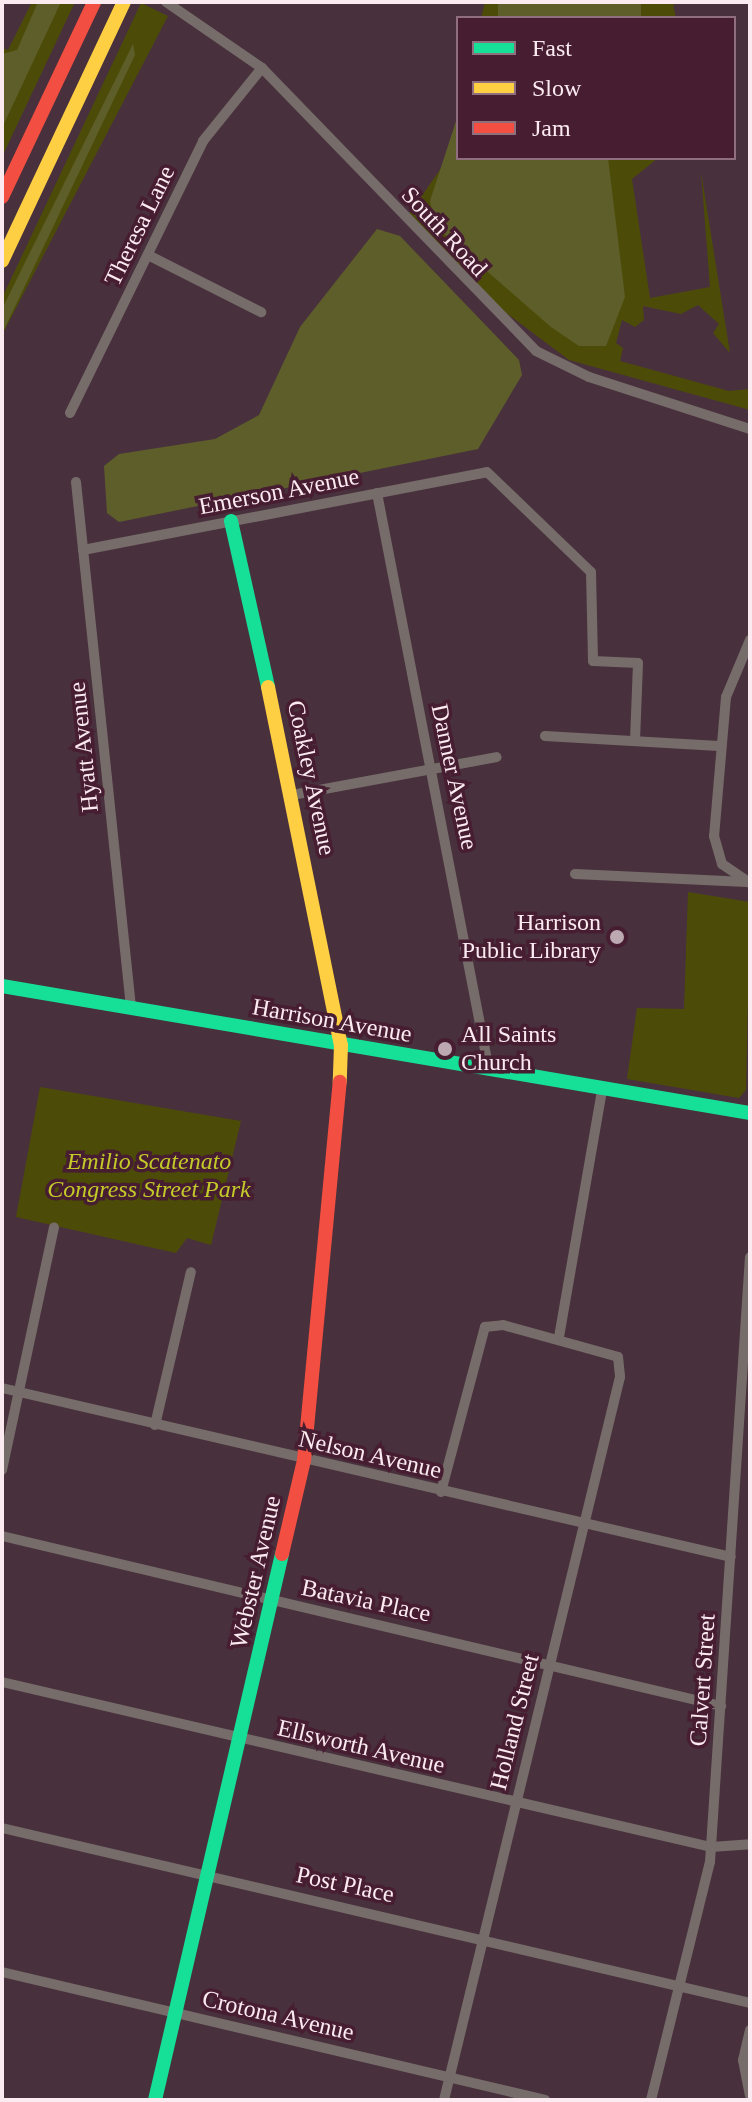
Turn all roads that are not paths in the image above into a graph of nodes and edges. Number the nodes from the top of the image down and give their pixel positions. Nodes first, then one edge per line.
1 (94, 2) edge
2 (124, 2) edge
3 (166, 2) edge
4 (182, 5) edge
5 (262, 68) junction
6 (2, 197) edge
7 (148, 255) junction
8 (2, 261) edge
9 (261, 312) dead end
10 (70, 413) dead end
11 (750, 418) edge
12 (734, 419) junction
13 (750, 429) edge
14 (76, 482) dead end
15 (377, 493) junction
16 (231, 521) junction
17 (83, 550) junction
18 (750, 640) edge
19 (545, 736) dead end
20 (635, 741) junction
21 (719, 746) junction
22 (497, 757) dead end
23 (431, 771) junction
24 (292, 795) junction
25 (575, 874) dead end
26 (749, 883) edge
27 (2, 986) edge
28 (131, 1007) junction
29 (341, 1045) junction
30 (489, 1070) junction
31 (602, 1090) junction
32 (750, 1113) edge
33 (54, 1228) dead end
34 (750, 1257) edge
35 (191, 1272) dead end
36 (559, 1337) junction
37 (2, 1388) edge
38 (19, 1392) junction
39 (155, 1425) junction
40 (304, 1460) junction
41 (2, 1470) edge
42 (441, 1492) junction
43 (580, 1522) junction
44 (2, 1536) edge
45 (731, 1557) junction
46 (273, 1601) junction
47 (550, 1664) junction
48 (2, 1682) edge
49 (721, 1706) junction
50 (239, 1739) junction
51 (516, 1803) junction
52 (2, 1828) edge
53 (750, 1844) edge
54 (711, 1847) junction
55 (207, 1876) junction
56 (483, 1938) junction
57 (2, 1972) edge
58 (679, 1986) junction
59 (750, 2003) edge
60 (176, 2013) junction
61 (750, 2030) edge
62 (449, 2077) junction
63 (750, 2095) edge
64 (155, 2100) edge
65 (444, 2100) edge
66 (545, 2100) edge
67 (651, 2100) edge

1 - 6 main road
2 - 8 main road
3 - 4 street, South Road
4 - 5 street, South Road
5 - 7 street, Theresa Lane
5 - 12 street, South Road
7 - 9 street
7 - 10 street, Theresa Lane
11 - 12 street
12 - 13 street
14 - 17 street, Hyatt Avenue
15 - 16 street, Emerson Avenue
15 - 20 street, Emerson Avenue
15 - 23 street, Danner Avenue
16 - 17 street, Emerson Avenue
16 - 24 main road, Coakley Avenue
17 - 28 street, Hyatt Avenue
18 - 21 street
19 - 20 street
20 - 21 street
21 - 26 street
22 - 23 street
23 - 24 street
23 - 30 street, Danner Avenue
24 - 29 main road, Coakley Avenue
25 - 26 street
27 - 28 main road, Harrison Avenue
28 - 29 main road, Harrison Avenue
29 - 30 main road, Harrison Avenue
29 - 40 main road, Webster Avenue
30 - 31 main road, Harrison Avenue
31 - 32 main road, Harrison Avenue
31 - 36 street
33 - 38 street
34 - 45 street, Calvert Street
35 - 39 street
36 - 42 street
36 - 43 street, Holland Street
37 - 38 street, Nelson Avenue
38 - 39 street, Nelson Avenue
38 - 41 street
39 - 40 street, Nelson Avenue
40 - 42 street, Nelson Avenue
40 - 46 main road, Webster Avenue
42 - 43 street, Nelson Avenue
43 - 45 street, Nelson Avenue
43 - 47 street, Holland Street
44 - 46 street, Batavia Place
45 - 49 street, Calvert Street
46 - 47 street, Batavia Place
46 - 50 main road, Webster Avenue
47 - 49 street, Batavia Place
47 - 51 street, Holland Street
48 - 50 street, Ellsworth Avenue
49 - 54 street, Calvert Street
50 - 51 street, Ellsworth Avenue
50 - 55 main road, Webster Avenue
51 - 54 street, Ellsworth Avenue
51 - 56 street, Holland Street
52 - 55 street, Post Place
53 - 54 street, Ellsworth Avenue
54 - 58 street, Calvert Street
55 - 56 street, Post Place
55 - 60 main road, Webster Avenue
56 - 58 street, Post Place
56 - 62 street, Holland Street
57 - 60 street, Crotona Avenue
58 - 59 street, Post Place
58 - 67 street, Calvert Street
60 - 62 street, Crotona Avenue
60 - 64 main road, Webster Avenue
61 - 63 street
62 - 65 street, Holland Street
62 - 66 street, Crotona Avenue

